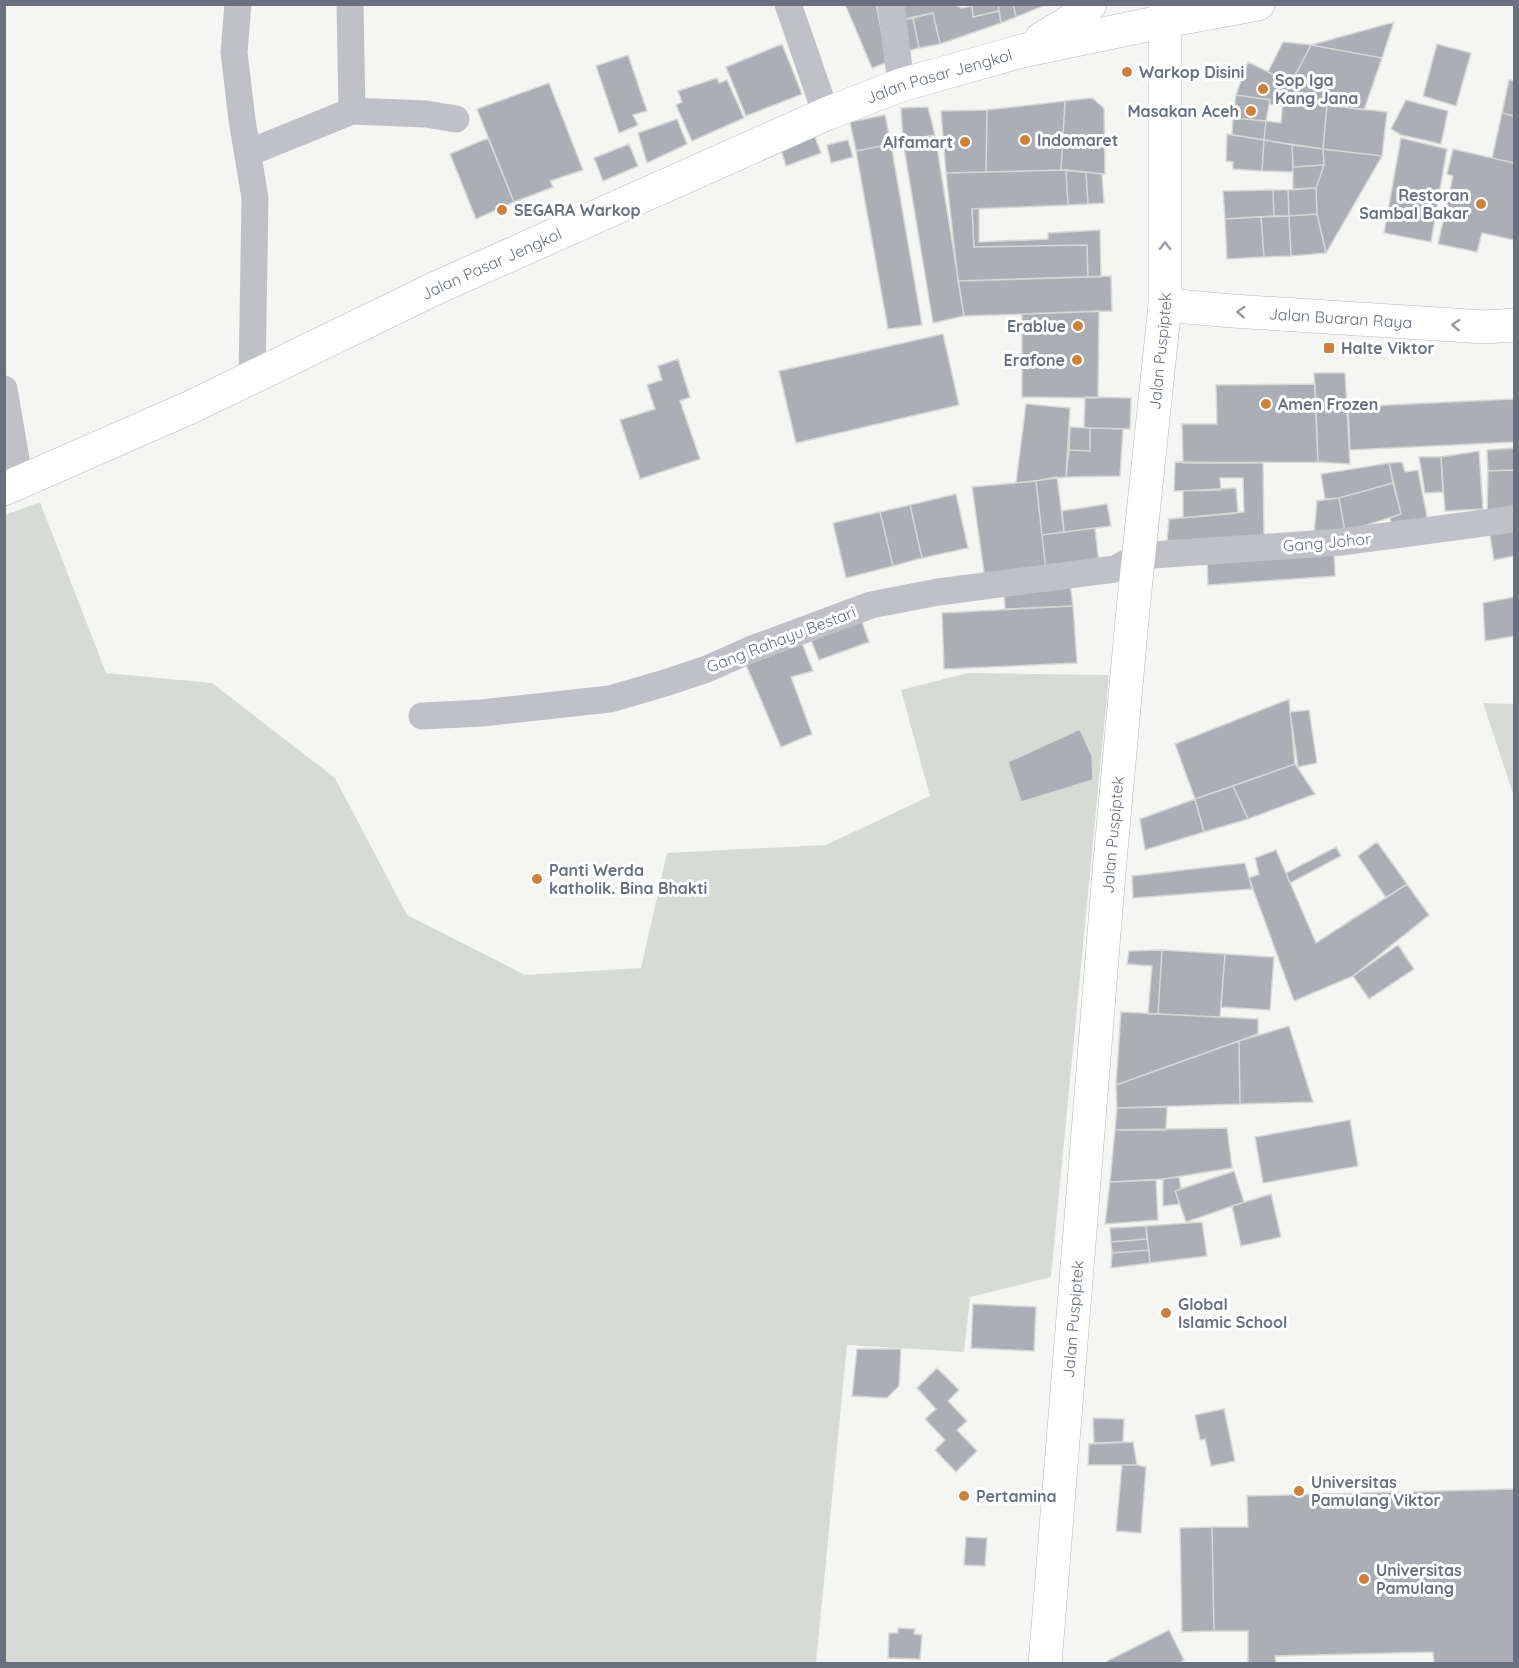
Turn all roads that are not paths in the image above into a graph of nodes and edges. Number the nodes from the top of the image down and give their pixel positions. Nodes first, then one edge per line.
1 (238, 4) edge
2 (350, 4) edge
3 (788, 4) edge
4 (891, 4) edge
5 (1090, 4) edge
6 (1258, 4) edge
7 (1166, 13) edge
8 (1022, 51) junction
9 (901, 85) junction
10 (352, 111) junction
11 (826, 114) junction
12 (456, 118) dead end
13 (248, 153) junction
14 (1165, 305) junction
15 (1515, 325) edge
16 (252, 378) junction
17 (4, 389) edge
18 (12, 485) edge
19 (1515, 519) edge
20 (1139, 556) junction
21 (422, 716) dead end
22 (1045, 1664) edge

1 - 13 street
2 - 10 street
3 - 11 street
4 - 9 street
5 - 8 main road
6 - 7 main road
7 - 8 main road
14 -> 7 main road, Jalan Puspiptek
8 - 9 main road, Jalan Pasar Jengkol
9 - 11 main road, Jalan Pasar Jengkol
10 - 12 street
10 - 13 street
11 - 16 main road, Jalan Pasar Jengkol
13 - 16 street
15 -> 14 main road, Jalan Buaran Raya
14 - 20 main road, Jalan Puspiptek
16 - 18 main road, Jalan Pasar Jengkol
17 - 18 street
19 - 20 street, Gang Johor
20 - 21 street, Gang Rahayu Bestari
20 - 22 main road, Jalan Puspiptek

